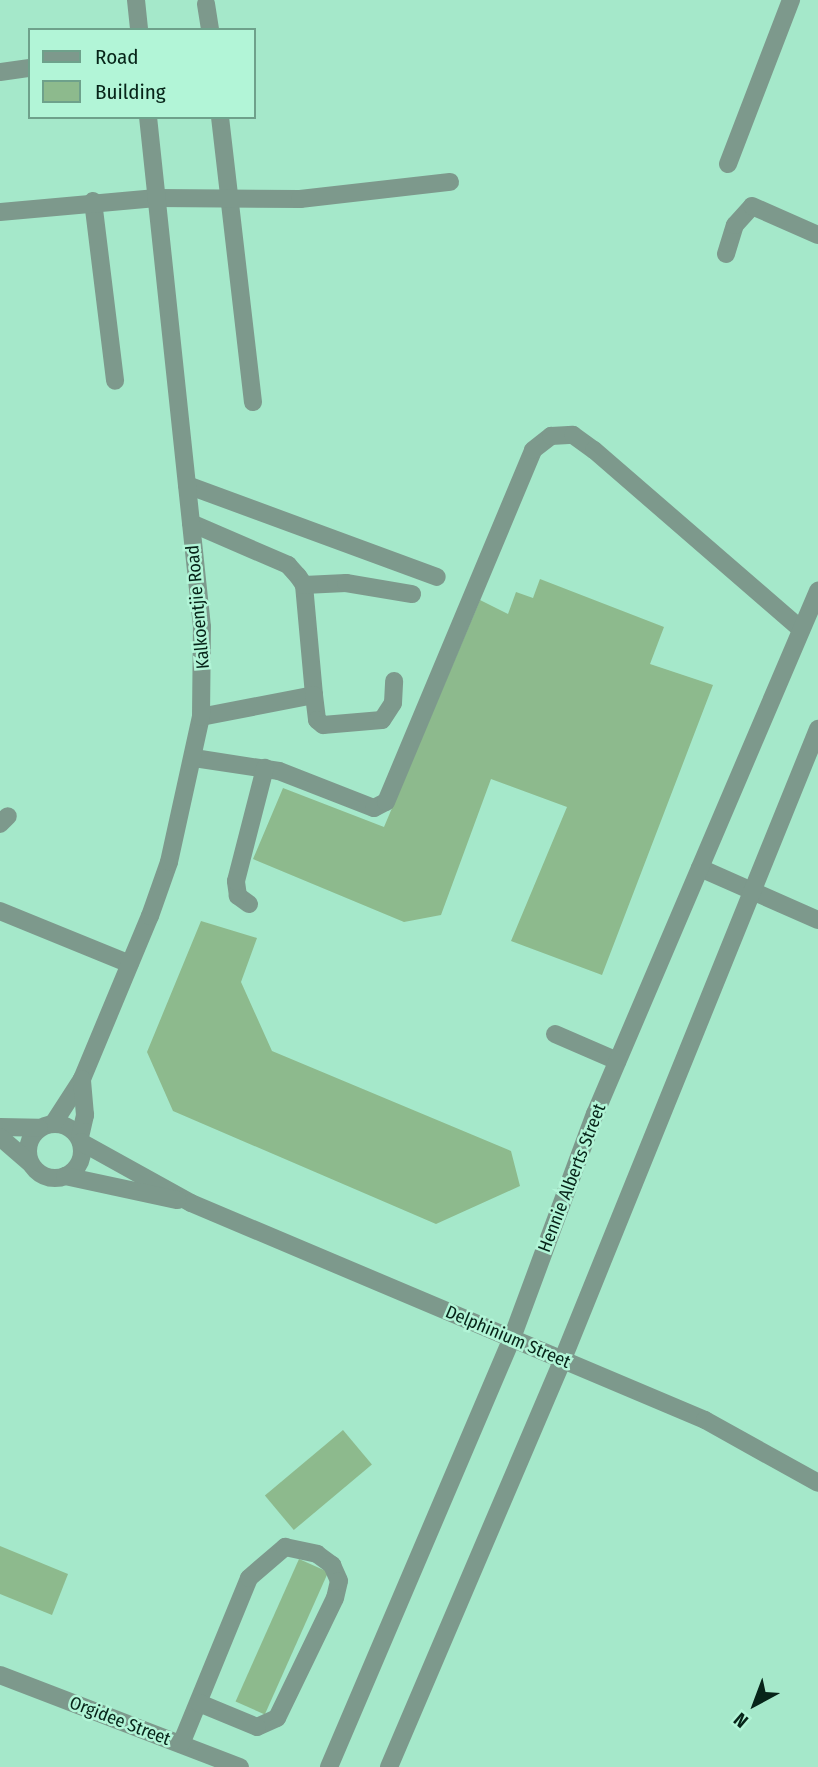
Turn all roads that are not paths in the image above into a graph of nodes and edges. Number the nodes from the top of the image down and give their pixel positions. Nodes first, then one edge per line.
1 (136, 0) edge
2 (791, 0) edge
3 (206, 4) dead end
4 (139, 28) edge
5 (209, 28) edge
6 (28, 68) edge
7 (0, 72) edge
8 (148, 119) edge
9 (220, 119) edge
10 (728, 164) dead end
11 (450, 182) dead end
12 (229, 196) junction
13 (156, 198) junction
14 (93, 201) junction
15 (0, 212) edge
16 (818, 234) edge
17 (726, 254) dead end
18 (115, 380) dead end
19 (253, 401) dead end
20 (187, 485) junction
21 (191, 523) junction
22 (437, 577) dead end
23 (304, 584) junction
24 (818, 590) edge
25 (412, 594) dead end
26 (801, 629) junction
27 (394, 681) dead end
28 (314, 695) junction
29 (201, 717) junction
30 (818, 729) edge
31 (194, 758) junction
32 (265, 768) junction
33 (700, 868) junction
34 (749, 891) junction
35 (249, 904) dead end
36 (0, 911) edge
37 (818, 920) edge
38 (130, 964) junction
39 (555, 1034) dead end
40 (617, 1061) junction
41 (82, 1079) junction
42 (46, 1126) junction
43 (0, 1127) edge
44 (0, 1137) edge
45 (81, 1139) junction
46 (30, 1163) junction
47 (65, 1176) junction
48 (191, 1203) junction
49 (512, 1338) junction
50 (562, 1361) junction
51 (818, 1483) edge
52 (0, 1675) edge
53 (199, 1703) junction
54 (181, 1744) junction
55 (240, 1767) edge
56 (329, 1767) edge
57 (389, 1767) edge

1 - 4 street
2 - 10 street
3 - 5 street
6 - 7 street
8 - 13 street, Kalkoentjie Road
9 - 12 street
11 - 12 street
12 - 13 street
12 - 19 street
13 - 14 street
13 - 20 street, Kalkoentjie Road
14 - 15 street
14 - 18 street
16 - 17 street
20 - 21 street, Kalkoentjie Road
20 - 22 street
21 - 23 street
21 - 29 street, Kalkoentjie Road
23 - 25 street
23 - 28 street
24 - 26 street, Hennie Alberts Street
26 - 32 street
26 - 33 street, Hennie Alberts Street
27 - 28 street
28 - 29 street
29 - 31 street, Kalkoentjie Road
30 - 34 street
31 - 32 street
31 - 38 street, Kalkoentjie Road
32 - 35 street
33 - 34 street
33 - 40 street, Hennie Alberts Street
34 - 37 street
34 - 50 street
36 - 38 street
38 - 41 street, Kalkoentjie Road
39 - 40 street
40 - 49 street, Hennie Alberts Street
41 - 42 street, Kalkoentjie Road
41 - 45 street, Kalkoentjie Road
42 - 43 street
42 - 45 street
42 - 46 street
44 - 46 street
45 - 47 street
45 - 48 street, Delphinium Street
46 - 47 street
47 - 48 street, Delphinium Street
48 - 49 street, Delphinium Street
49 - 50 street, Delphinium Street
49 - 56 street, Hennie Alberts Street
50 - 51 street, Delphinium Street
50 - 57 street
52 - 54 street, Orgidee Street
53 - 53 street
53 - 54 street
54 - 55 street, Orgidee Street

